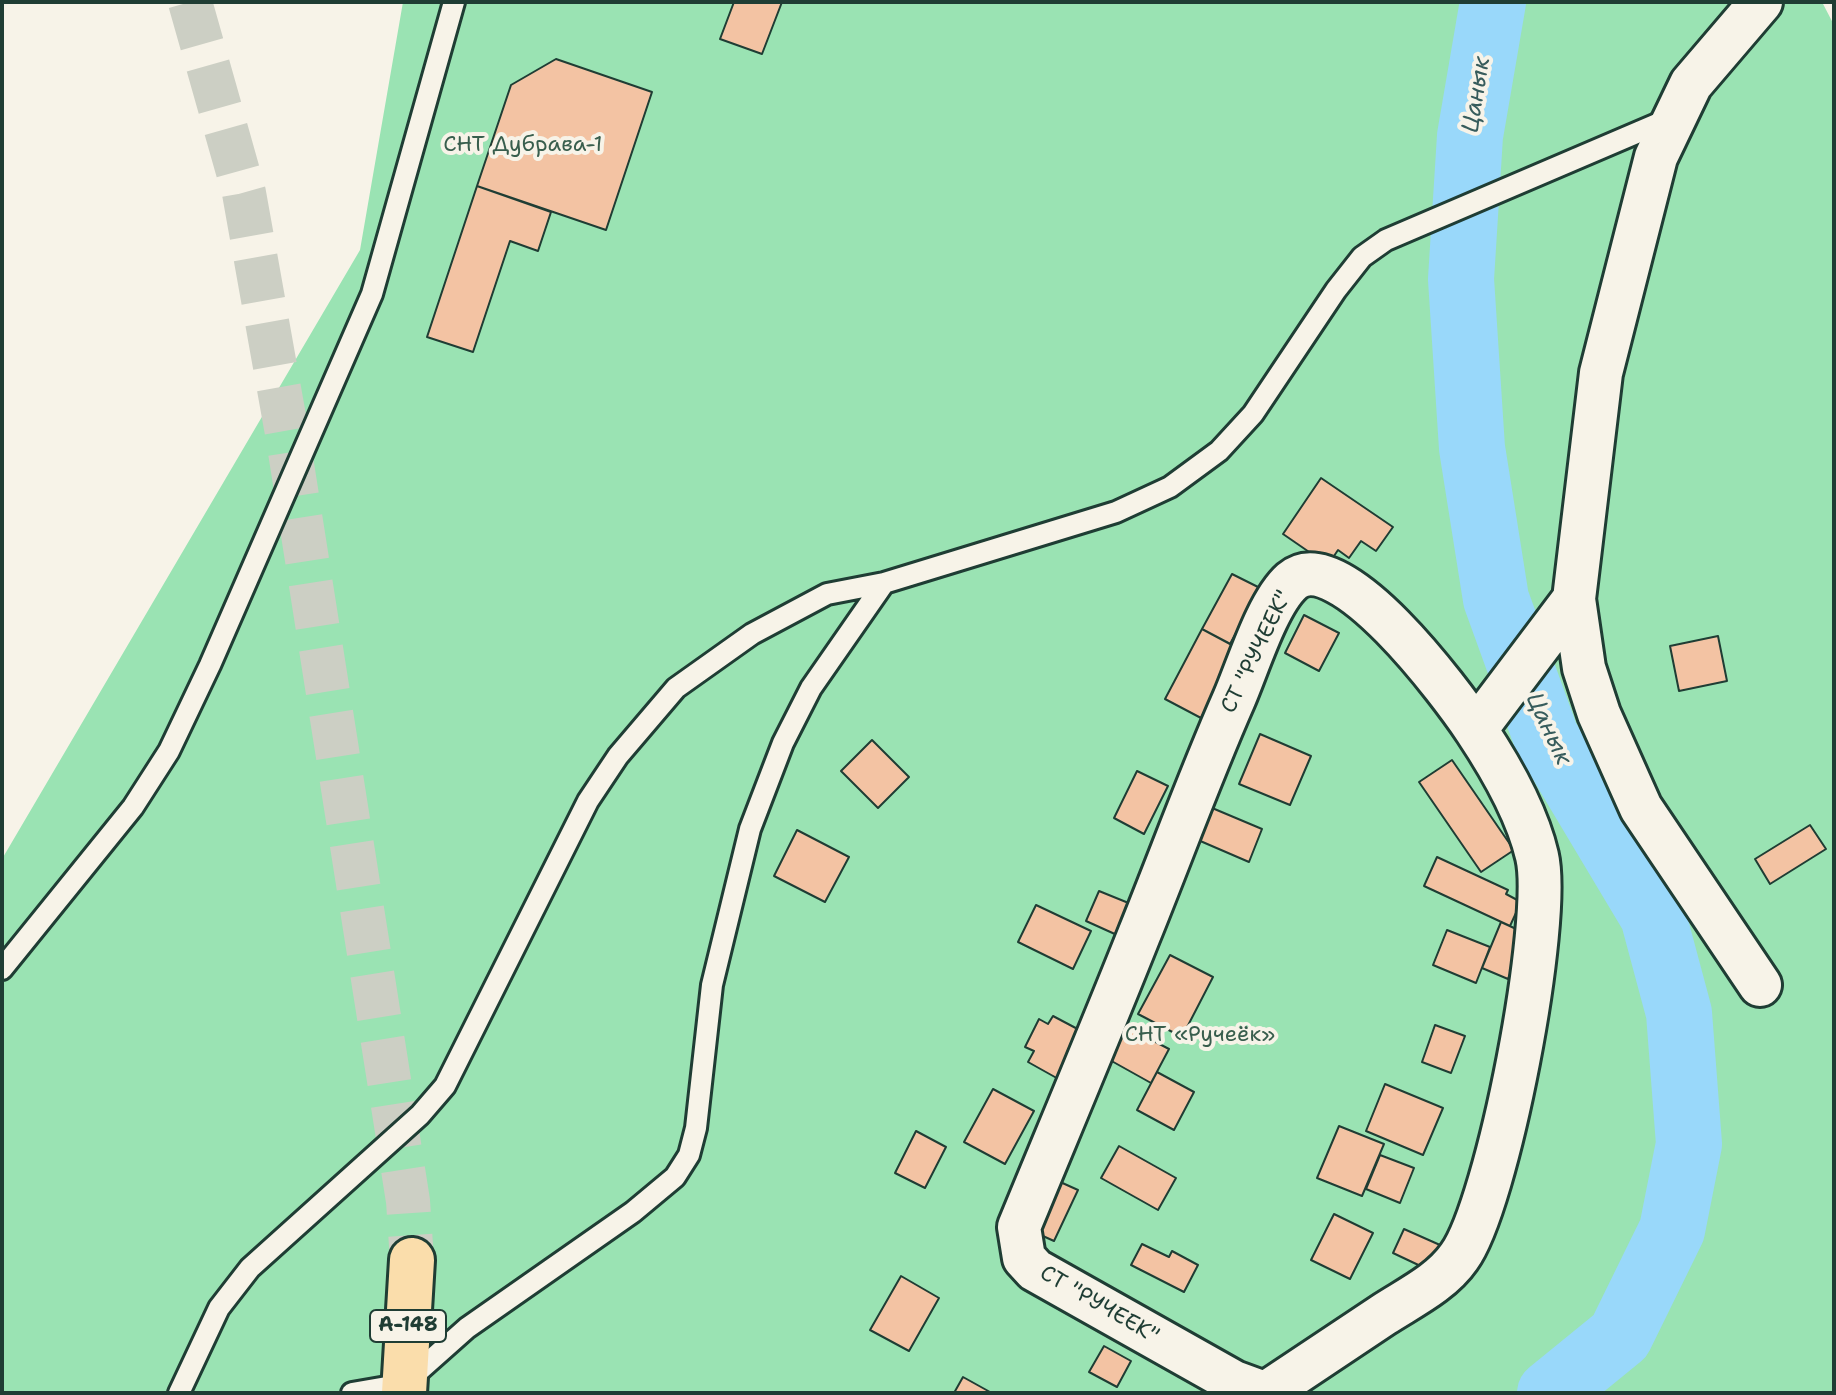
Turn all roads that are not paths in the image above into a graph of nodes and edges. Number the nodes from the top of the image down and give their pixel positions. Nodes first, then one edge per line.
1 (454, 2) edge
2 (1761, 2) edge
3 (1672, 117) junction
4 (884, 583) junction
5 (1574, 599) junction
6 (1476, 729) junction
7 (2, 969) edge
8 (1760, 985) dead end
9 (412, 1260) tunnel mouth
10 (404, 1388) edge
11 (179, 1393) edge
12 (352, 1393) edge
13 (1265, 1393) edge

1 - 7 lane
2 - 3 street
3 - 4 lane
3 - 5 street
4 - 10 lane
4 - 11 lane
5 - 6 street
5 - 8 street
6 - 13 street, СТ "РУЧЕЕК"
6 - 13 street, СТ "РУЧЕЕК"
9 - 10 main road, А-148
10 - 12 lane

